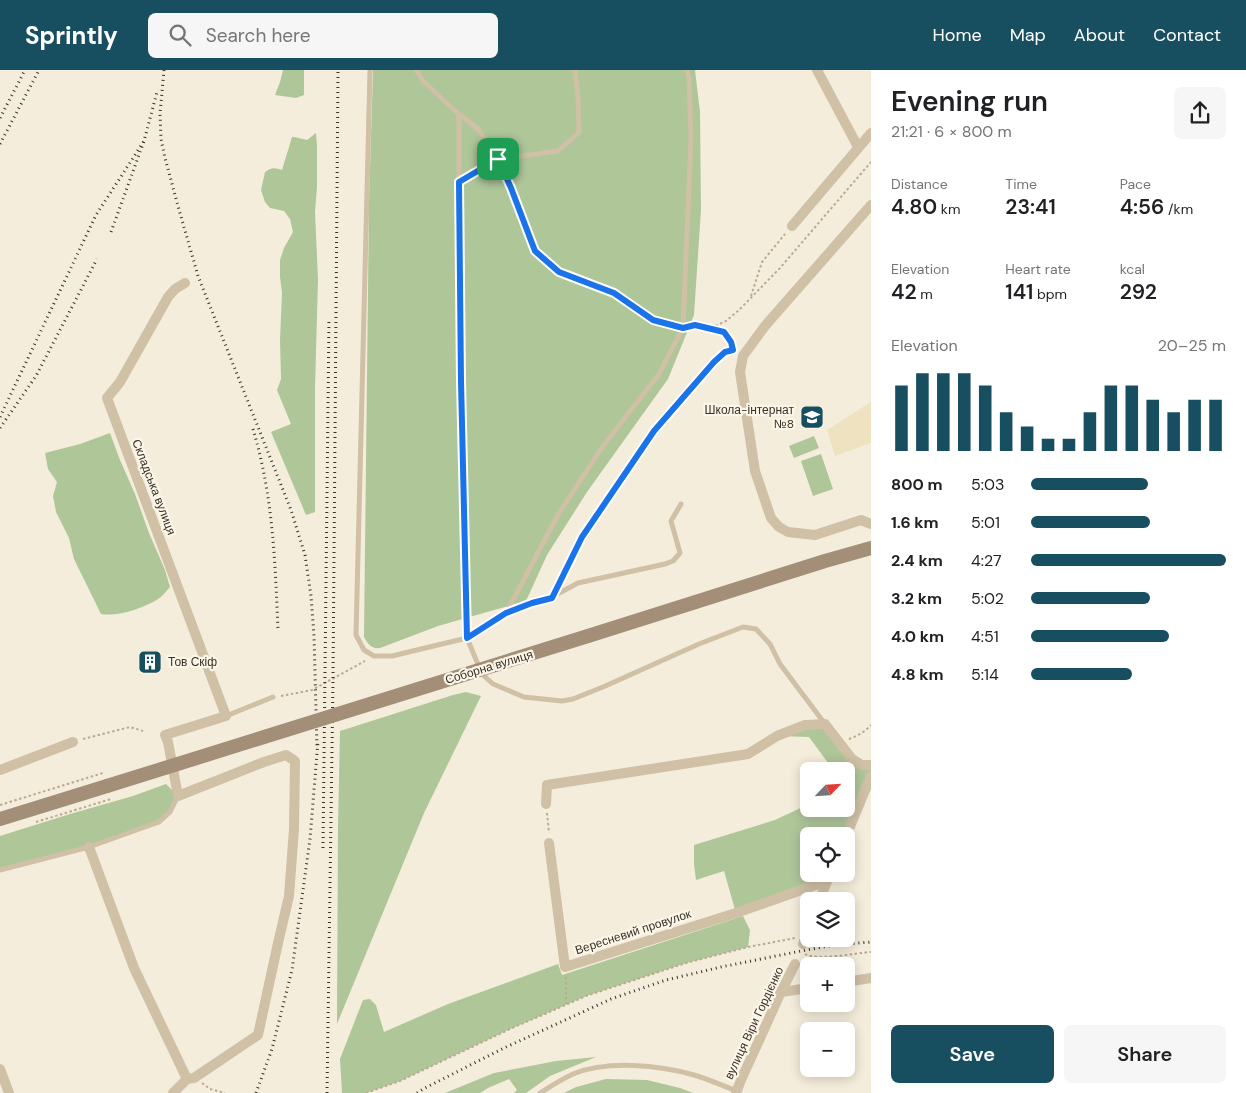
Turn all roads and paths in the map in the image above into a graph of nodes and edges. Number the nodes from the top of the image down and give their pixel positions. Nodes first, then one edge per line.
1 (370, 70) edge
2 (416, 70) edge
3 (575, 70) edge
4 (688, 70) edge
5 (816, 70) edge
6 (459, 114) junction
7 (871, 133) edge
8 (858, 148) junction
9 (498, 159) junction
10 (871, 162) edge
11 (459, 182) junction
12 (871, 205) edge
13 (792, 226) joint
14 (185, 282) dead end
15 (750, 297) junction
16 (683, 328) junction
17 (711, 328) junction
18 (733, 350) junction
19 (740, 372) junction
20 (681, 504) dead end
21 (871, 524) edge
22 (871, 548) edge
23 (552, 598) junction
24 (506, 613) junction
25 (467, 638) junction
26 (374, 656) junction
27 (273, 697) joint
28 (226, 716) junction
29 (825, 724) junction
30 (871, 725) edge
31 (144, 731) dead end
32 (73, 742) joint
33 (840, 742) junction
34 (871, 766) edge
35 (0, 770) edge
36 (871, 776) edge
37 (107, 786) junction
38 (178, 796) junction
39 (546, 804) joint
40 (0, 805) edge
41 (0, 819) edge
42 (37, 821) dead end
43 (850, 827) edge
44 (549, 843) joint
45 (89, 847) junction
46 (0, 870) edge
47 (815, 882) edge
48 (800, 940) edge
49 (806, 947) edge
50 (871, 952) edge
51 (795, 964) dead end
52 (565, 967) junction
53 (871, 978) edge
54 (855, 981) edge
55 (800, 989) edge
56 (781, 992) junction
57 (566, 1005) junction
58 (0, 1069) edge
59 (190, 1078) junction
60 (737, 1092) edge
61 (9, 1093) edge
62 (173, 1093) edge
63 (225, 1093) edge
64 (366, 1093) edge
65 (540, 1093) edge

1 - 26 lane
2 - 6 lane
3 - 9 lane
4 - 16 lane
5 - 8 street
6 - 9 lane
6 - 11 lane
7 - 8 street
8 - 13 street
9 - 11 lane
9 - 16 path
10 - 15 path
11 - 25 lane
12 - 19 street
13 - 15 path
14 - 28 street, Складська вулиця
15 - 17 path
16 - 17 path
16 - 24 lane
17 - 18 path
18 - 19 path
18 - 23 path
19 - 21 street
20 - 23 lane
22 - 37 main road, Соборна вулиця, bridge
23 - 24 lane
24 - 25 lane
25 - 26 lane
25 - 29 lane
26 - 27 path
27 - 28 lane
28 - 38 street
29 - 33 street
29 - 39 street
30 - 33 path
31 - 32 path
32 - 35 street
33 - 34 street
36 - 43 street
37 - 40 path
37 - 41 main road, Соборна вулиця
37 - 42 path
38 - 45 lane
38 - 59 street
39 - 44 path
44 - 52 street, Вересневий провулок
45 - 46 lane
45 - 59 street
47 - 52 street, Вересневий провулок
48 - 57 path
49 - 50 path
51 - 56 street, вулиця Віри Гордієнко
52 - 57 path
53 - 54 street
55 - 56 street
56 - 60 street, вулиця Віри Гордієнко
57 - 64 path
58 - 61 street
59 - 62 street
59 - 63 path
60 - 65 lane

